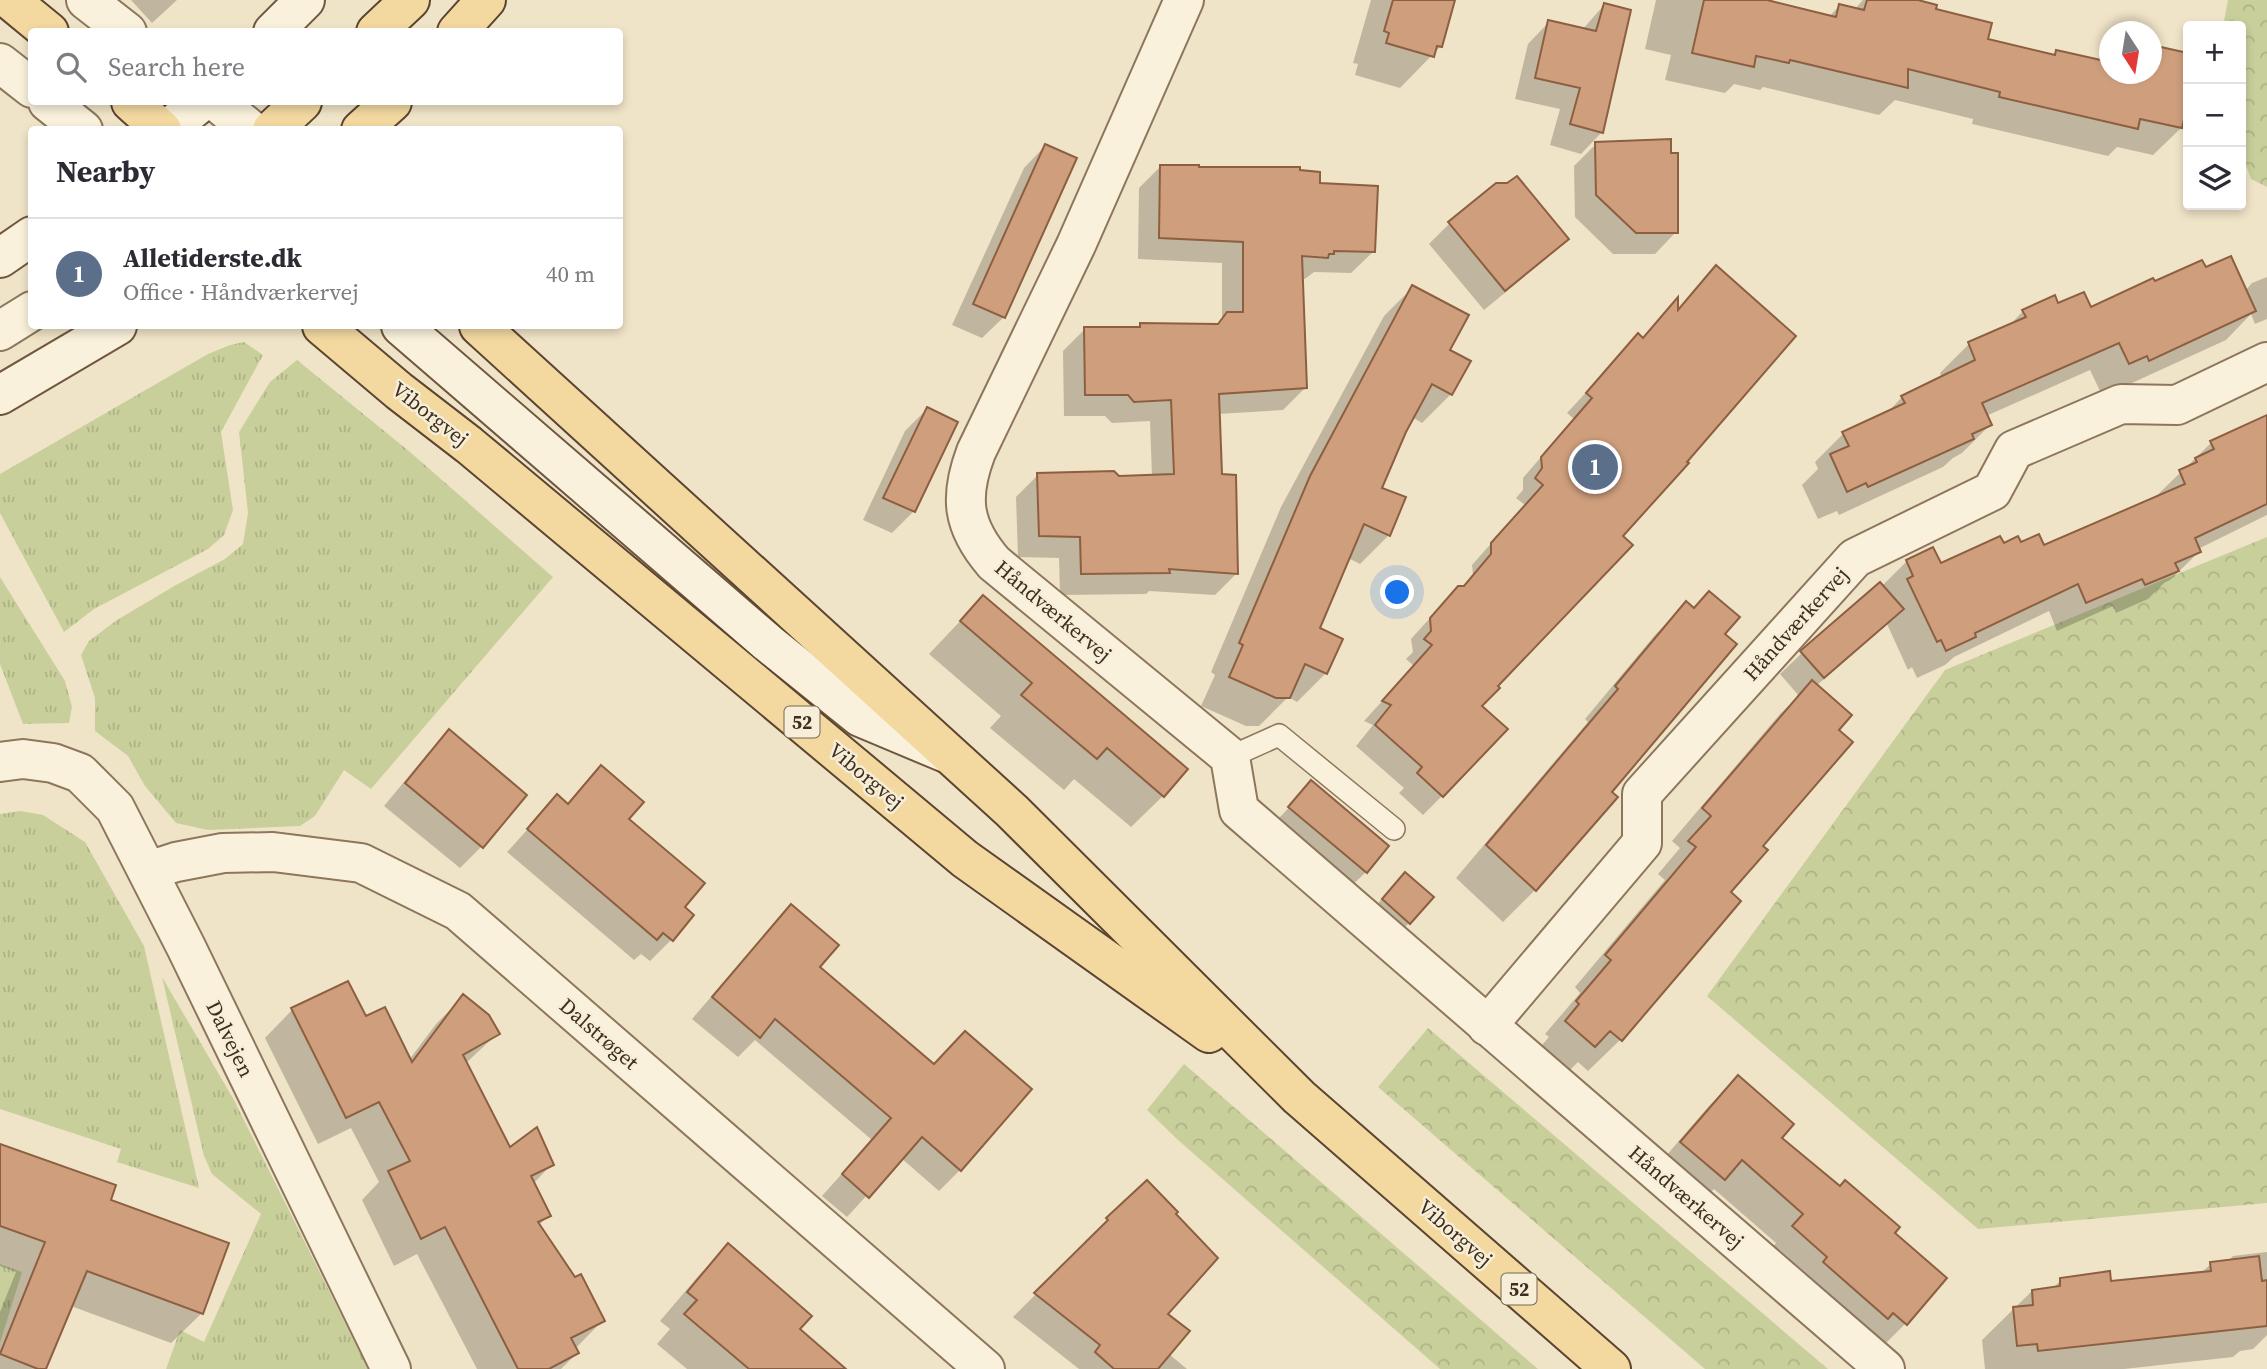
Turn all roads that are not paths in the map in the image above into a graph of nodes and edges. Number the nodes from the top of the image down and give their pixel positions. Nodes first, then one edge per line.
1 (10, 0) edge
2 (86, 0) edge
3 (304, 0) edge
4 (410, 0) edge
5 (486, 0) edge
6 (1184, 0) edge
7 (44, 28) edge
8 (122, 28) edge
9 (277, 28) edge
10 (380, 28) edge
11 (461, 28) edge
12 (0, 63) edge
13 (28, 85) edge
14 (52, 105) edge
15 (135, 105) edge
16 (197, 105) edge
17 (209, 105) edge
18 (221, 105) edge
19 (299, 105) edge
20 (389, 105) edge
21 (78, 126) edge
22 (159, 126) edge
23 (169, 126) edge
24 (207, 126) edge
25 (246, 126) edge
26 (276, 126) edge
27 (365, 126) edge
28 (28, 239) edge
29 (0, 258) edge
30 (28, 314) edge
31 (112, 329) edge
32 (326, 329) edge
33 (404, 329) edge
34 (482, 329) edge
35 (0, 331) edge
36 (2267, 362) edge
37 (0, 395) edge
38 (948, 754) junction
39 (1230, 757) junction
40 (11, 760) edge
41 (1394, 828) dead end
42 (148, 872) junction
43 (1487, 1026) junction
44 (1299, 1097) junction
45 (391, 1369) edge
46 (985, 1369) edge
47 (1611, 1369) edge
48 (1885, 1369) edge

1 - 7 main road
2 - 8 street
3 - 9 street
4 - 10 main road
5 - 11 main road
6 - 39 street, Håndværkervej
12 - 13 street
14 - 21 street
15 - 22 main road
16 - 23 street
17 - 24 street
18 - 25 street
19 - 26 main road
20 - 27 main road
28 - 29 street
30 - 35 street
31 - 37 street
32 - 44 main road, Viborgvej / 52
33 - 38 street
34 - 38 main road, Viborgvej / 52
36 - 43 street, Håndværkervej
38 - 44 main road, Viborgvej / 52
39 - 41 lane
39 - 43 street, Håndværkervej
40 - 42 street, Dalvejen
42 - 45 street, Dalvejen
42 - 46 street, Dalstrøget
43 - 48 street, Håndværkervej
44 - 47 main road, Viborgvej / 52

